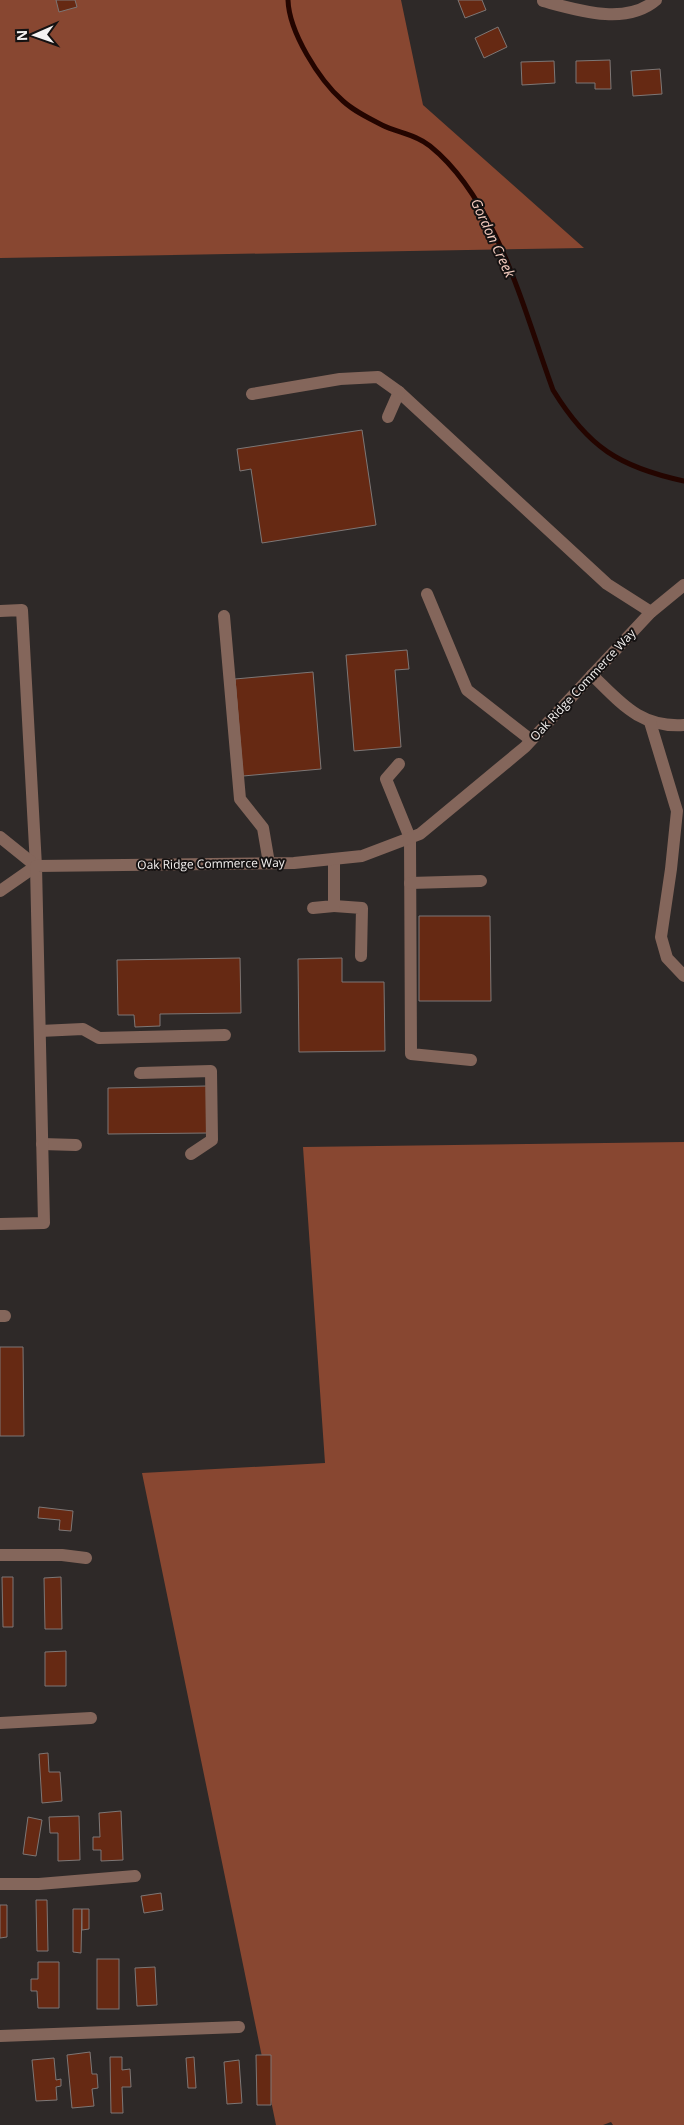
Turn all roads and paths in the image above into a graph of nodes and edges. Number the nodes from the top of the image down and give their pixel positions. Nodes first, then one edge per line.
1 (656, 0) edge
2 (542, 1) edge
3 (399, 392) junction
4 (252, 394) dead end
5 (388, 417) dead end
6 (684, 585) edge
7 (426, 594) dead end
8 (0, 611) edge
9 (652, 612) junction
10 (224, 616) dead end
11 (592, 675) junction
12 (650, 722) junction
13 (684, 725) edge
14 (531, 740) junction
15 (399, 764) dead end
16 (0, 836) edge
17 (410, 838) junction
18 (334, 859) junction
19 (269, 863) junction
20 (36, 866) junction
21 (482, 881) dead end
22 (410, 883) junction
23 (0, 891) edge
24 (334, 906) junction
25 (313, 908) dead end
26 (361, 956) dead end
27 (684, 976) edge
28 (40, 1031) junction
29 (225, 1036) dead end
30 (471, 1060) dead end
31 (140, 1073) dead end
32 (42, 1144) junction
33 (76, 1144) dead end
34 (191, 1154) dead end
35 (0, 1224) edge
36 (0, 1555) edge
37 (86, 1558) dead end
38 (91, 1718) dead end
39 (0, 1723) edge
40 (135, 1876) dead end
41 (0, 1884) edge
42 (239, 2027) dead end
43 (0, 2036) edge

1 - 2 street
3 - 4 street
3 - 5 street
3 - 9 street
6 - 9 street, Oak Ridge Commerce Way
7 - 14 street
8 - 20 street
9 - 11 street, Oak Ridge Commerce Way
10 - 19 street
11 - 12 street
11 - 14 street, Oak Ridge Commerce Way
12 - 13 street
12 - 27 street
14 - 17 street, Oak Ridge Commerce Way
15 - 17 street
16 - 20 street
17 - 18 street, Oak Ridge Commerce Way
17 - 22 street
18 - 19 street, Oak Ridge Commerce Way
18 - 24 street
19 - 20 street, Oak Ridge Commerce Way
20 - 23 street
20 - 28 street
21 - 22 street
22 - 30 street
24 - 25 street
24 - 26 street
28 - 29 street
28 - 32 street
31 - 34 street
32 - 33 street
32 - 35 street
36 - 37 street
38 - 39 street
40 - 41 street
42 - 43 street

